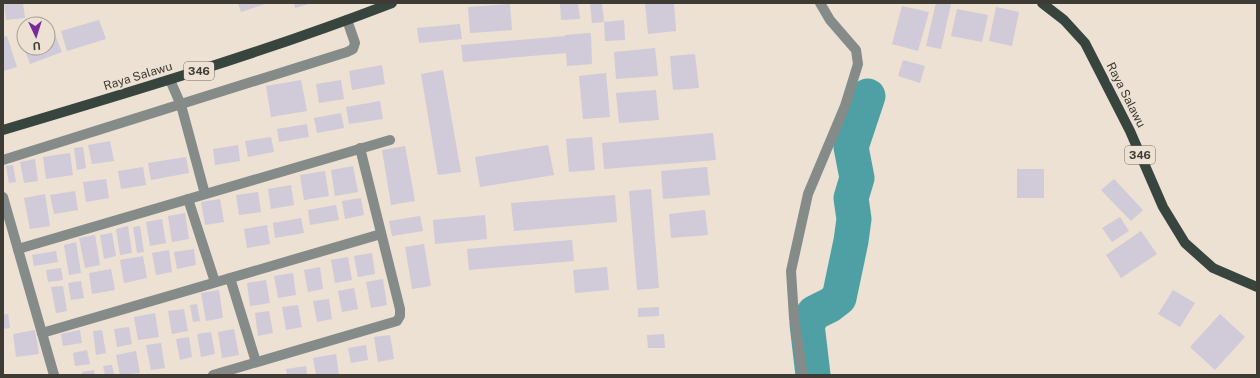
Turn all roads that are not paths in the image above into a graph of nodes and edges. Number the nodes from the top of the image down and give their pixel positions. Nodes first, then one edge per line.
1 (392, 3) edge
2 (820, 3) edge
3 (1042, 3) edge
4 (347, 20) junction
5 (170, 80) junction
6 (181, 105) junction
7 (3, 130) edge
8 (390, 140) dead end
9 (360, 148) junction
10 (3, 160) edge
11 (205, 194) junction
12 (3, 197) edge
13 (188, 199) junction
14 (382, 234) junction
15 (18, 249) junction
16 (230, 278) junction
17 (215, 282) junction
18 (1257, 287) edge
19 (42, 333) junction
20 (256, 362) junction
21 (54, 375) edge
22 (213, 375) edge
23 (804, 375) edge

1 - 4 main road, Raya Salawu / 346
2 - 23 street
3 - 18 main road, Raya Salawu / 346
4 - 5 main road, Raya Salawu / 346
4 - 6 street
5 - 6 street
5 - 7 main road, Raya Salawu / 346
6 - 10 street
6 - 11 street
8 - 9 street
9 - 11 street
9 - 14 street
11 - 13 street
12 - 15 street
13 - 15 street
13 - 17 street
14 - 16 street
14 - 20 street
15 - 19 street
16 - 17 street
16 - 20 street
17 - 19 street
19 - 21 street
20 - 22 street

